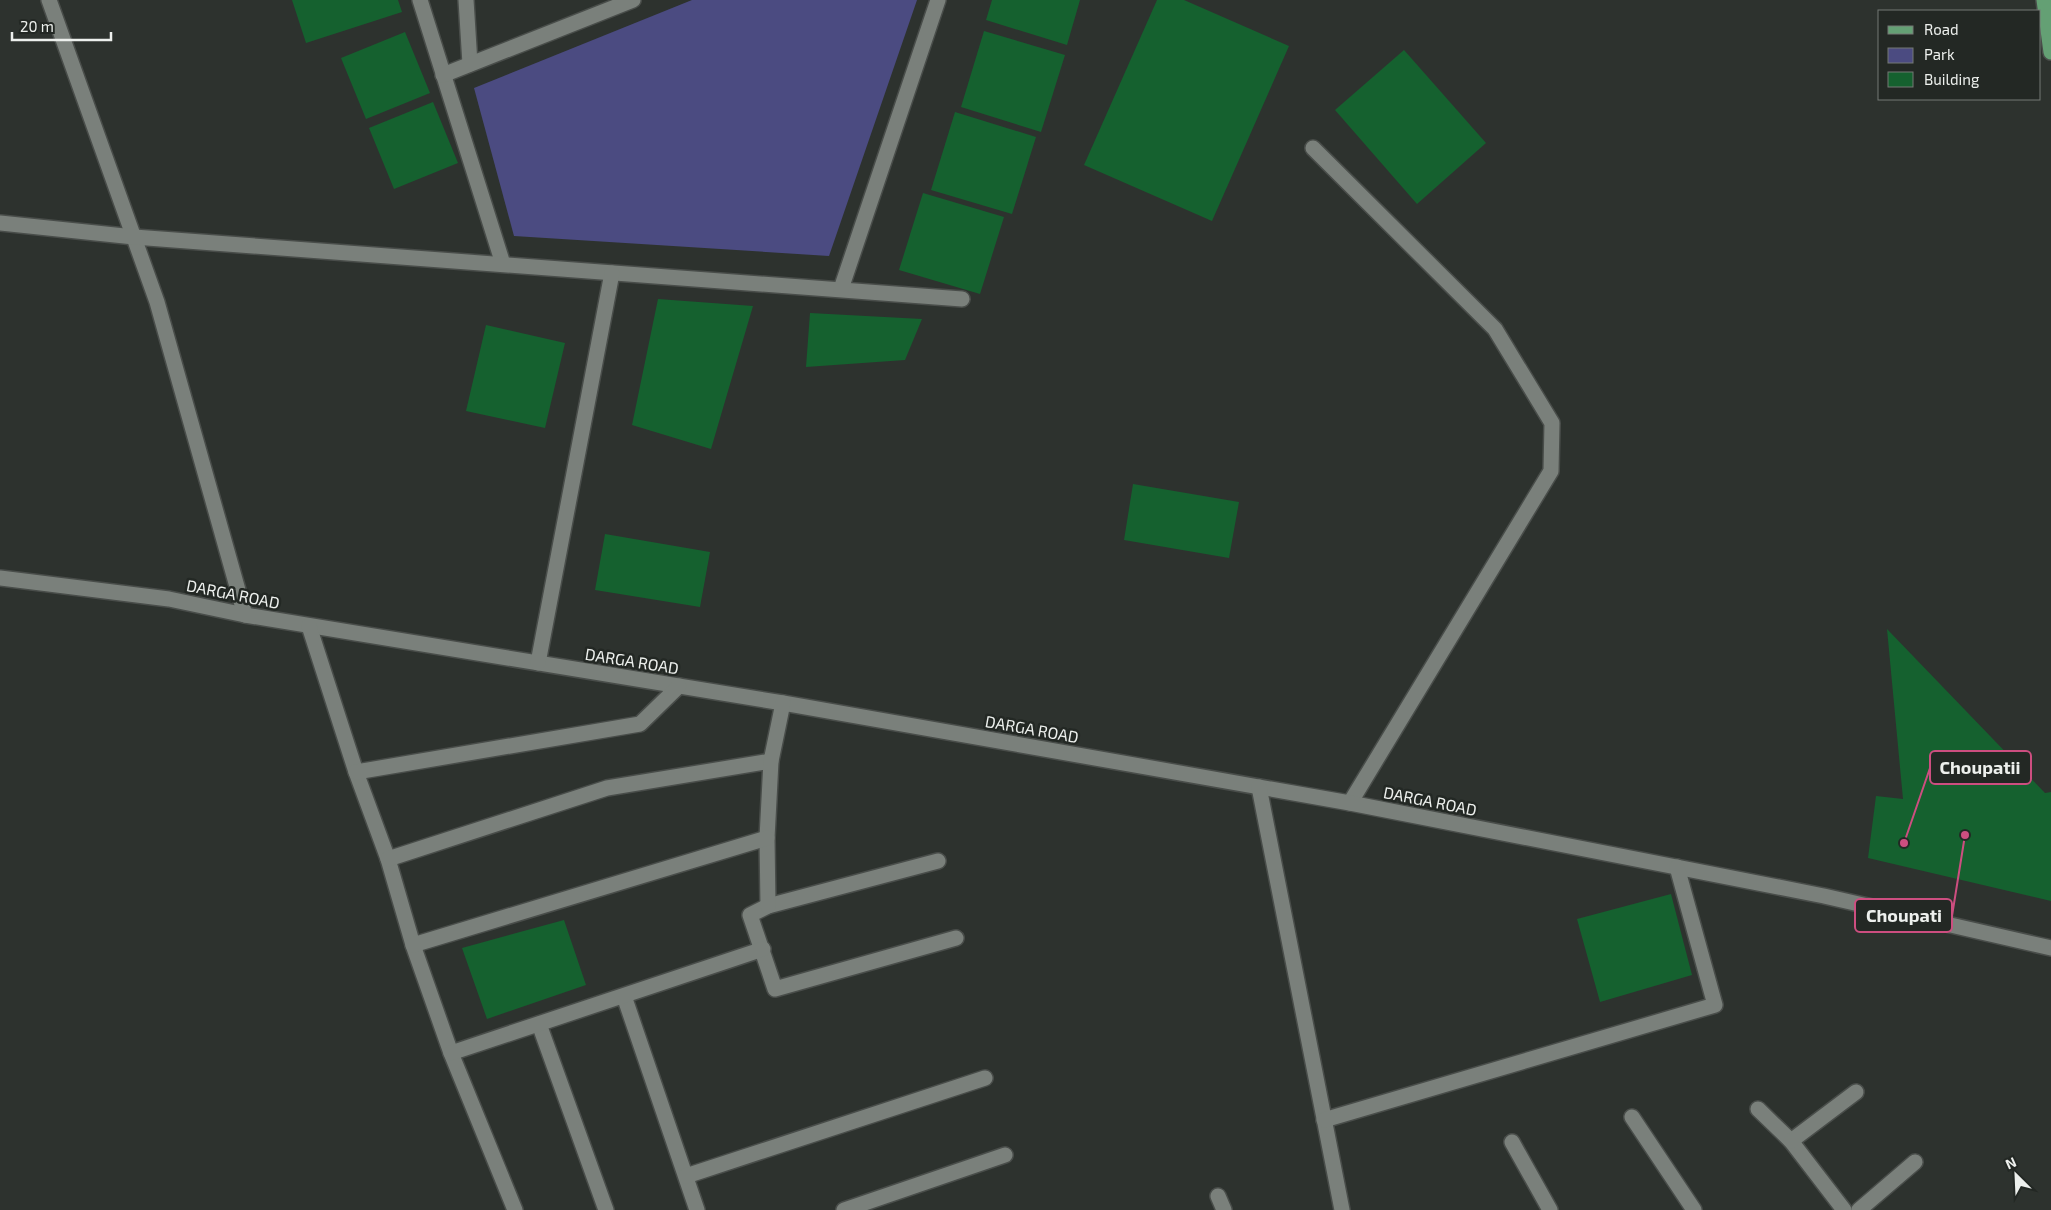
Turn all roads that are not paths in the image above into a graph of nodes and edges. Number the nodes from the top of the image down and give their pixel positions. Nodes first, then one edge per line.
1 (49, 0) edge
2 (420, 0) edge
3 (466, 0) edge
4 (633, 0) edge
5 (938, 0) edge
6 (2044, 0) edge
7 (2049, 15) edge
8 (2051, 52) edge
9 (470, 64) junction
10 (443, 74) junction
11 (1313, 148) dead end
12 (0, 222) edge
13 (134, 237) junction
14 (503, 264) junction
15 (612, 273) junction
16 (841, 289) junction
17 (962, 299) dead end
18 (0, 578) edge
19 (245, 615) junction
20 (309, 626) junction
21 (538, 663) junction
22 (679, 686) junction
23 (783, 703) junction
24 (771, 761) junction
25 (356, 772) junction
26 (1258, 787) junction
27 (1350, 803) junction
28 (767, 838) junction
29 (388, 859) junction
30 (938, 860) dead end
31 (1677, 867) junction
32 (768, 906) junction
33 (956, 938) dead end
34 (413, 945) junction
35 (2051, 948) edge
36 (763, 950) junction
37 (624, 996) junction
38 (539, 1024) junction
39 (451, 1053) junction
40 (985, 1078) dead end
41 (1856, 1092) dead end
42 (1758, 1109) dead end
43 (1632, 1117) dead end
44 (1324, 1120) junction
45 (1790, 1141) junction
46 (1512, 1142) dead end
47 (1005, 1155) dead end
48 (1915, 1162) dead end
49 (686, 1176) junction
50 (515, 1210) edge
51 (606, 1210) edge
52 (697, 1210) edge
53 (844, 1210) edge
54 (1342, 1210) edge
55 (1550, 1210) edge
56 (1694, 1210) edge
57 (1844, 1210) edge
58 (1859, 1210) edge

1 - 13 street
2 - 10 street
3 - 9 street
4 - 9 street
5 - 16 street
6 - 7 main road
7 - 8 main road
9 - 10 street
10 - 14 street
11 - 27 street
12 - 13 street
13 - 14 street
13 - 19 street
14 - 15 street
15 - 16 street
15 - 21 street
16 - 17 street
18 - 19 street, DARGA ROAD
19 - 20 street, DARGA ROAD
20 - 21 street, DARGA ROAD
20 - 25 street
21 - 22 street, DARGA ROAD
22 - 23 street, DARGA ROAD
22 - 25 street
23 - 24 street
23 - 26 street, DARGA ROAD
24 - 28 street
24 - 29 street
25 - 29 street
26 - 27 street, DARGA ROAD
26 - 44 street
27 - 31 street, DARGA ROAD
28 - 32 street
28 - 34 street
29 - 34 street
30 - 32 street
31 - 35 street, DARGA ROAD
31 - 44 street
32 - 36 street
33 - 36 street
34 - 39 street
36 - 37 street
37 - 38 street
37 - 49 street
38 - 39 street
38 - 51 street
39 - 50 street
40 - 49 street
41 - 45 street
42 - 45 street
43 - 56 street
44 - 54 street
45 - 57 street
46 - 55 street
47 - 53 street
48 - 58 street
49 - 52 street

